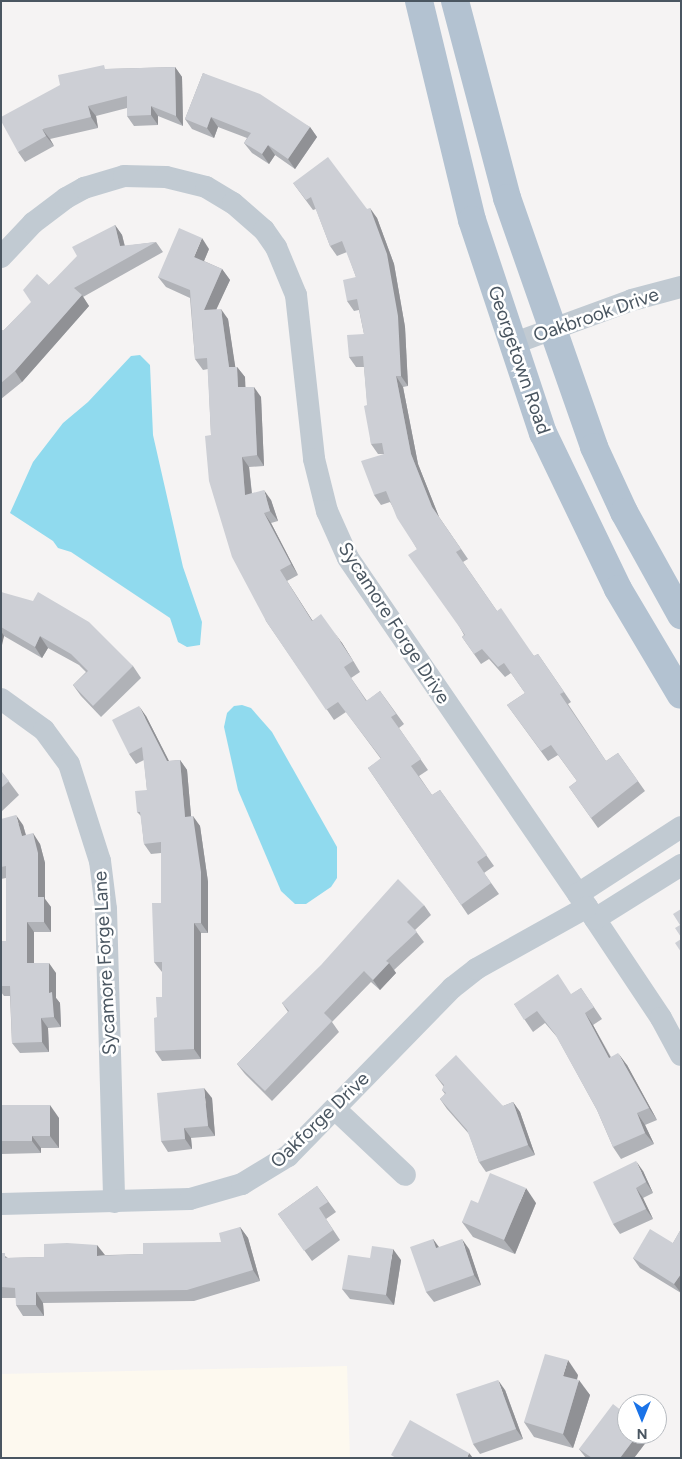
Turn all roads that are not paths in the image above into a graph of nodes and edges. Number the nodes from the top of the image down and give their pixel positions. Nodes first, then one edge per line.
1 (419, 1) edge
2 (455, 1) edge
3 (1, 257) edge
4 (681, 287) edge
5 (552, 329) junction
6 (512, 344) junction
7 (681, 615) edge
8 (681, 696) edge
9 (1, 699) edge
10 (681, 827) edge
11 (681, 865) edge
12 (587, 907) junction
13 (681, 1055) edge
14 (335, 1109) junction
15 (406, 1175) dead end
16 (114, 1202) junction
17 (1, 1204) edge

1 - 6 main road, Georgetown Road
2 - 5 main road
3 - 12 street, Sycamore Forge Drive
4 - 5 street, Oakbrook Drive
5 - 6 street, Oakbrook Drive
5 - 7 main road
6 - 8 main road, Georgetown Road
9 - 16 street, Sycamore Forge Lane
10 - 12 street
11 - 12 street, Oakforge Drive
12 - 13 street, Sycamore Forge Drive
12 - 14 street, Oakforge Drive
14 - 15 street
14 - 16 street, Oakforge Drive
16 - 17 street, Oakforge Drive

